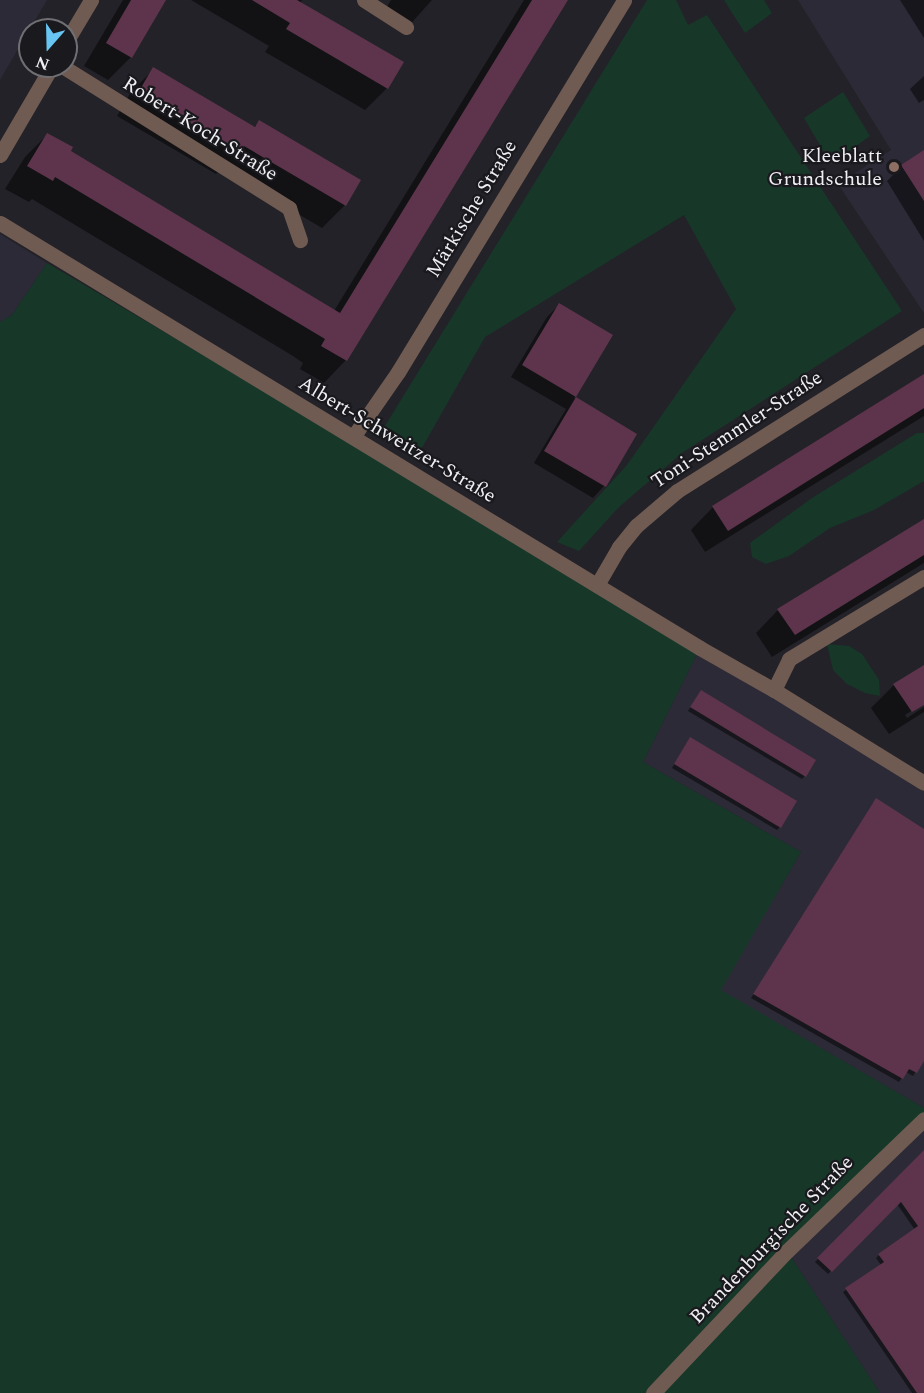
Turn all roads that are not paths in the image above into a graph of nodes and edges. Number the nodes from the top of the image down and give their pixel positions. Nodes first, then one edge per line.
1 (91, 0) edge
2 (365, 0) edge
3 (624, 0) edge
4 (78, 22) edge
5 (406, 27) dead end
6 (78, 76) edge
7 (45, 78) edge
8 (0, 155) edge
9 (0, 223) edge
10 (300, 240) dead end
11 (924, 335) edge
12 (353, 437) junction
13 (924, 577) edge
14 (597, 585) junction
15 (774, 690) junction
16 (924, 783) edge
17 (924, 1119) edge
18 (653, 1393) edge

1 - 4 street
2 - 5 street
3 - 12 street, Märkische Straße
6 - 10 street, Robert-Koch-Straße
7 - 8 street
9 - 12 street, Albert-Schweitzer-Straße
11 - 14 street, Toni-Stemmler-Straße
12 - 14 street, Albert-Schweitzer-Straße
13 - 15 street
14 - 15 street, Albert-Schweitzer-Straße
15 - 16 street, Albert-Schweitzer-Straße
17 - 18 street, Brandenburgische Straße

